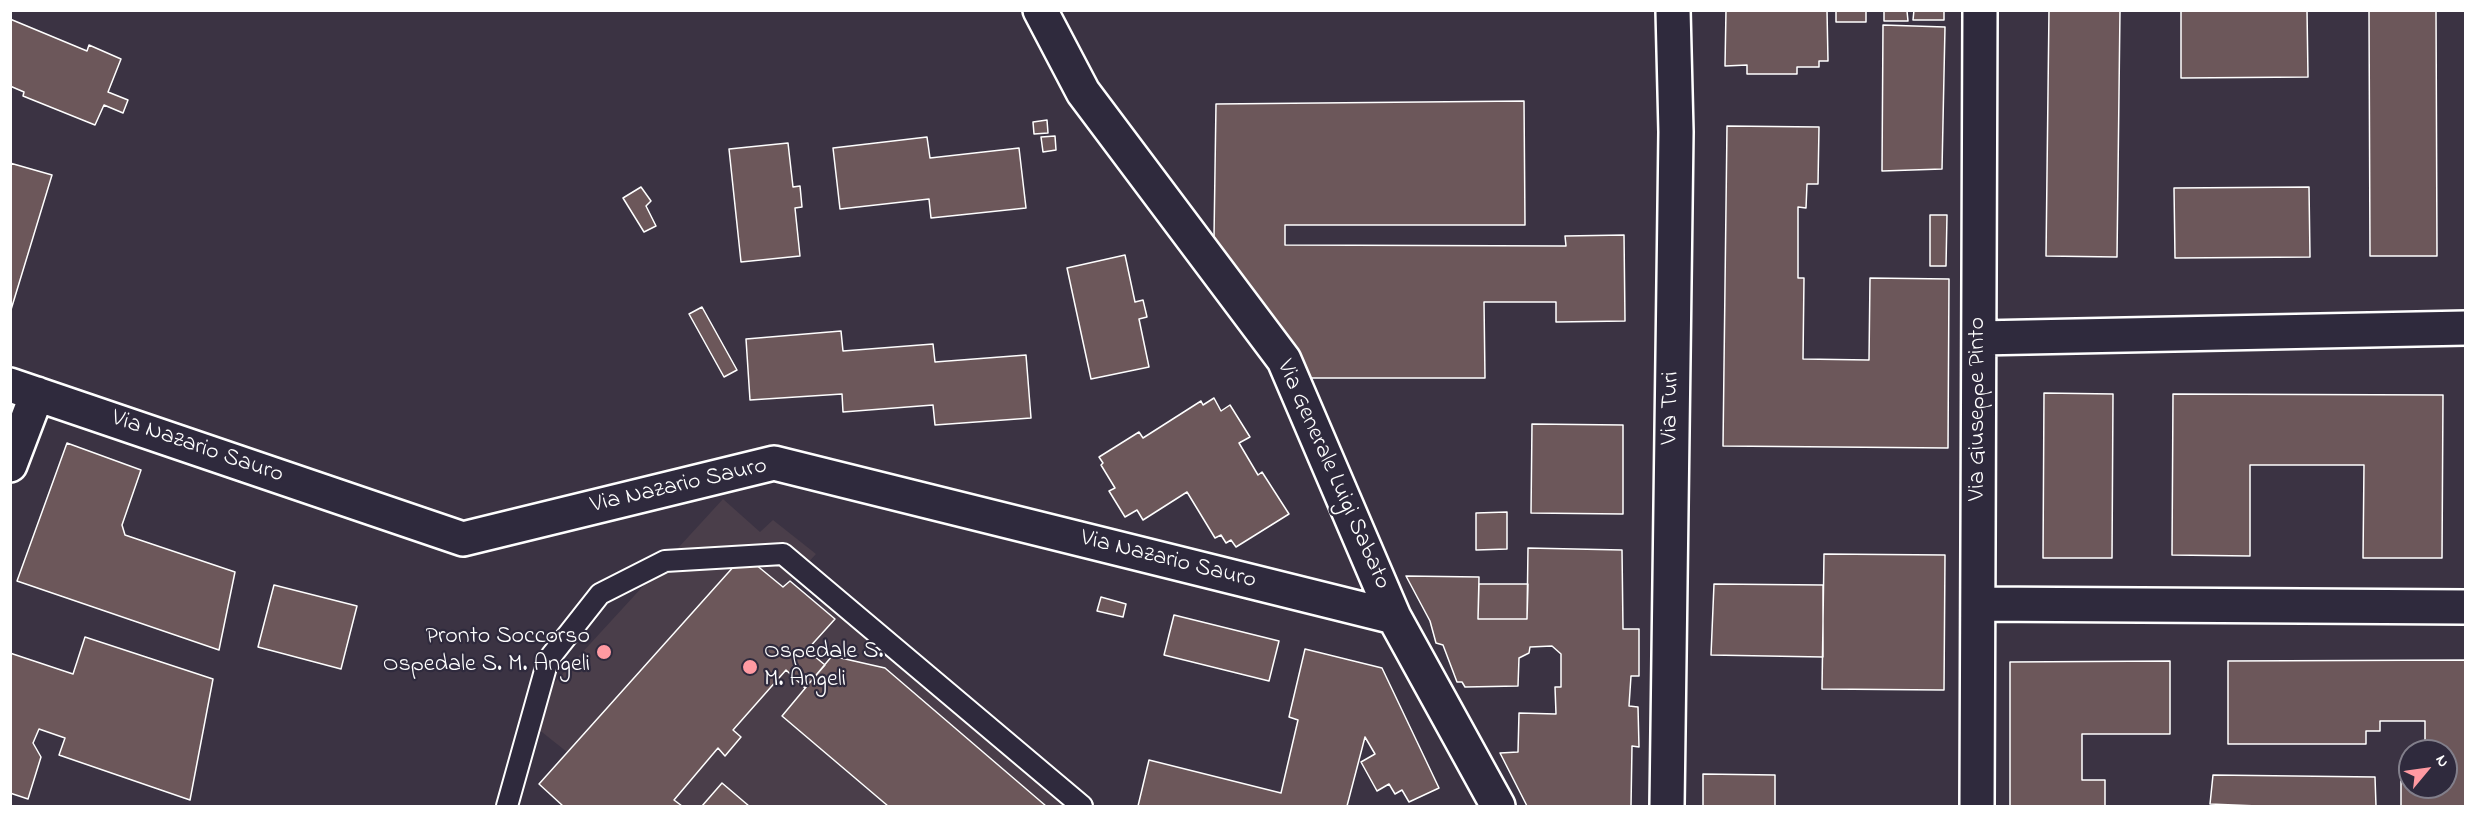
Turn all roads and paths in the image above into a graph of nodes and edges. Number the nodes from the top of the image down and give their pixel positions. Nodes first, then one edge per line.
1 (1040, 10) edge
2 (1673, 10) edge
3 (1980, 10) edge
4 (2466, 328) edge
5 (1979, 338) junction
6 (24, 389) edge
7 (10, 465) edge
8 (1978, 604) junction
9 (2466, 607) edge
10 (1394, 617) junction
11 (507, 807) edge
12 (1082, 807) edge
13 (1498, 807) edge
14 (1667, 807) edge
15 (1977, 807) edge

1 - 10 street, Via Generale Luigi Sabato
2 - 14 street, Via Turi
3 - 5 street, Via Giuseppe Pinto
4 - 5 street
5 - 8 street, Via Giuseppe Pinto
6 - 7 street
6 - 10 street, Via Nazario Sauro
8 - 9 street
8 - 15 street, Via Giuseppe Pinto
10 - 13 street, Via Generale Luigi Sabato
11 - 12 lane

